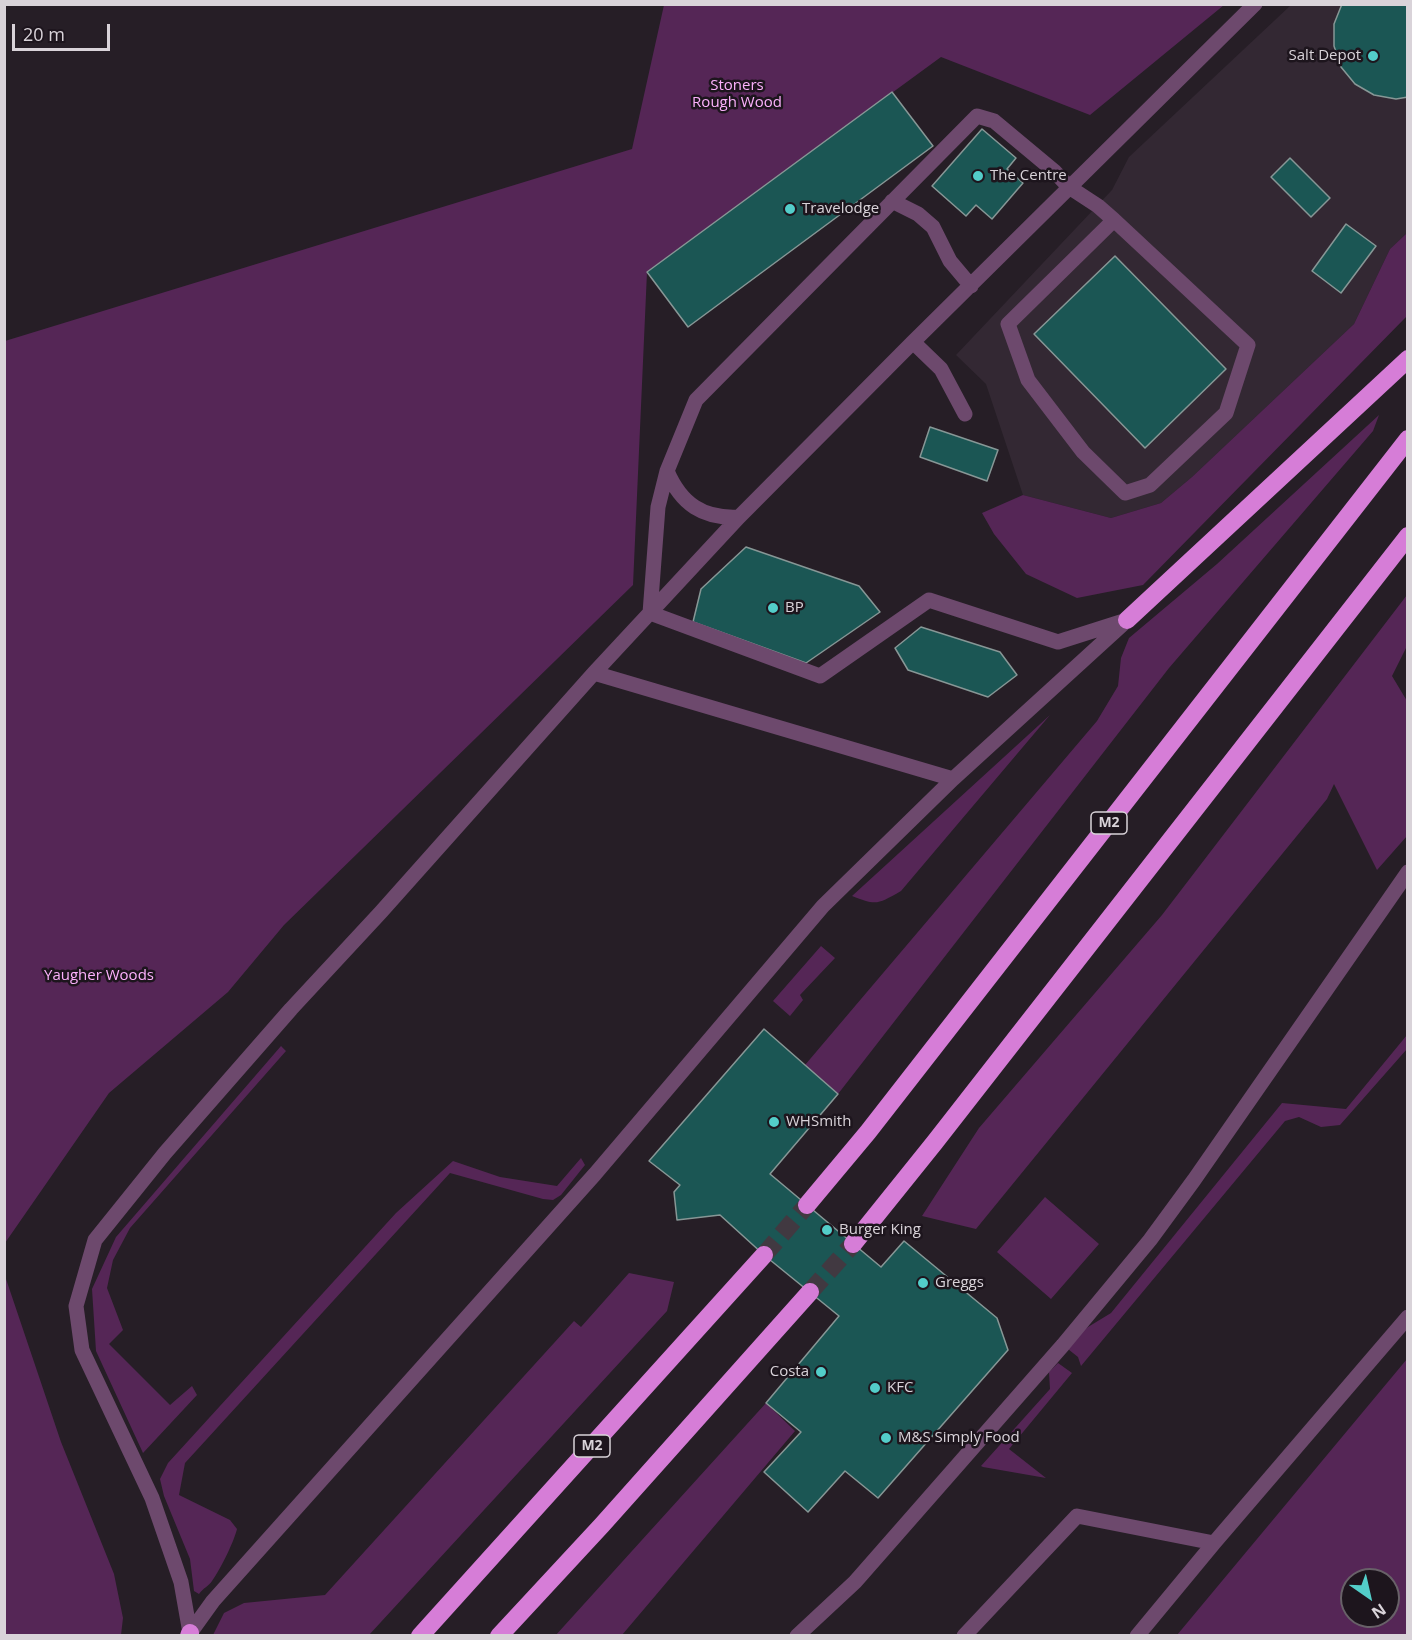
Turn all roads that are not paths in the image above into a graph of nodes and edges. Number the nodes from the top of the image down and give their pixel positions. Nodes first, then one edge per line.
1 (1255, 4) edge
2 (1069, 187) junction
3 (892, 201) junction
4 (1114, 219) junction
5 (971, 286) junction
6 (913, 342) junction
7 (1407, 359) edge
8 (965, 414) dead end
9 (1407, 439) edge
10 (667, 471) junction
11 (739, 517) junction
12 (1407, 536) edge
13 (650, 613) junction
14 (1127, 620) junction
15 (594, 673) junction
16 (953, 779) junction
17 (1407, 872) edge
18 (807, 1205) tunnel mouth
19 (853, 1244) tunnel mouth
20 (764, 1255) tunnel mouth
21 (810, 1292) tunnel mouth
22 (1407, 1317) edge
23 (1214, 1543) junction
24 (189, 1634) edge
25 (420, 1635) edge
26 (500, 1635) edge
27 (797, 1635) edge
28 (964, 1635) edge
29 (1137, 1635) edge

1 - 2 lane
2 - 3 lane
2 - 4 lane
2 - 5 lane
3 - 5 lane
3 - 10 lane
4 - 4 lane
5 - 6 lane
6 - 8 lane
6 - 11 lane
7 - 14 highway
9 - 18 highway, M2
10 - 11 lane
10 - 13 lane
11 - 13 lane
12 - 19 highway
13 - 14 lane
13 - 15 lane
14 - 16 lane
15 - 16 lane
15 - 24 lane
16 - 24 lane
17 - 27 lane
20 - 25 highway, M2
21 - 26 highway
22 - 23 lane
23 - 28 lane
23 - 29 lane

